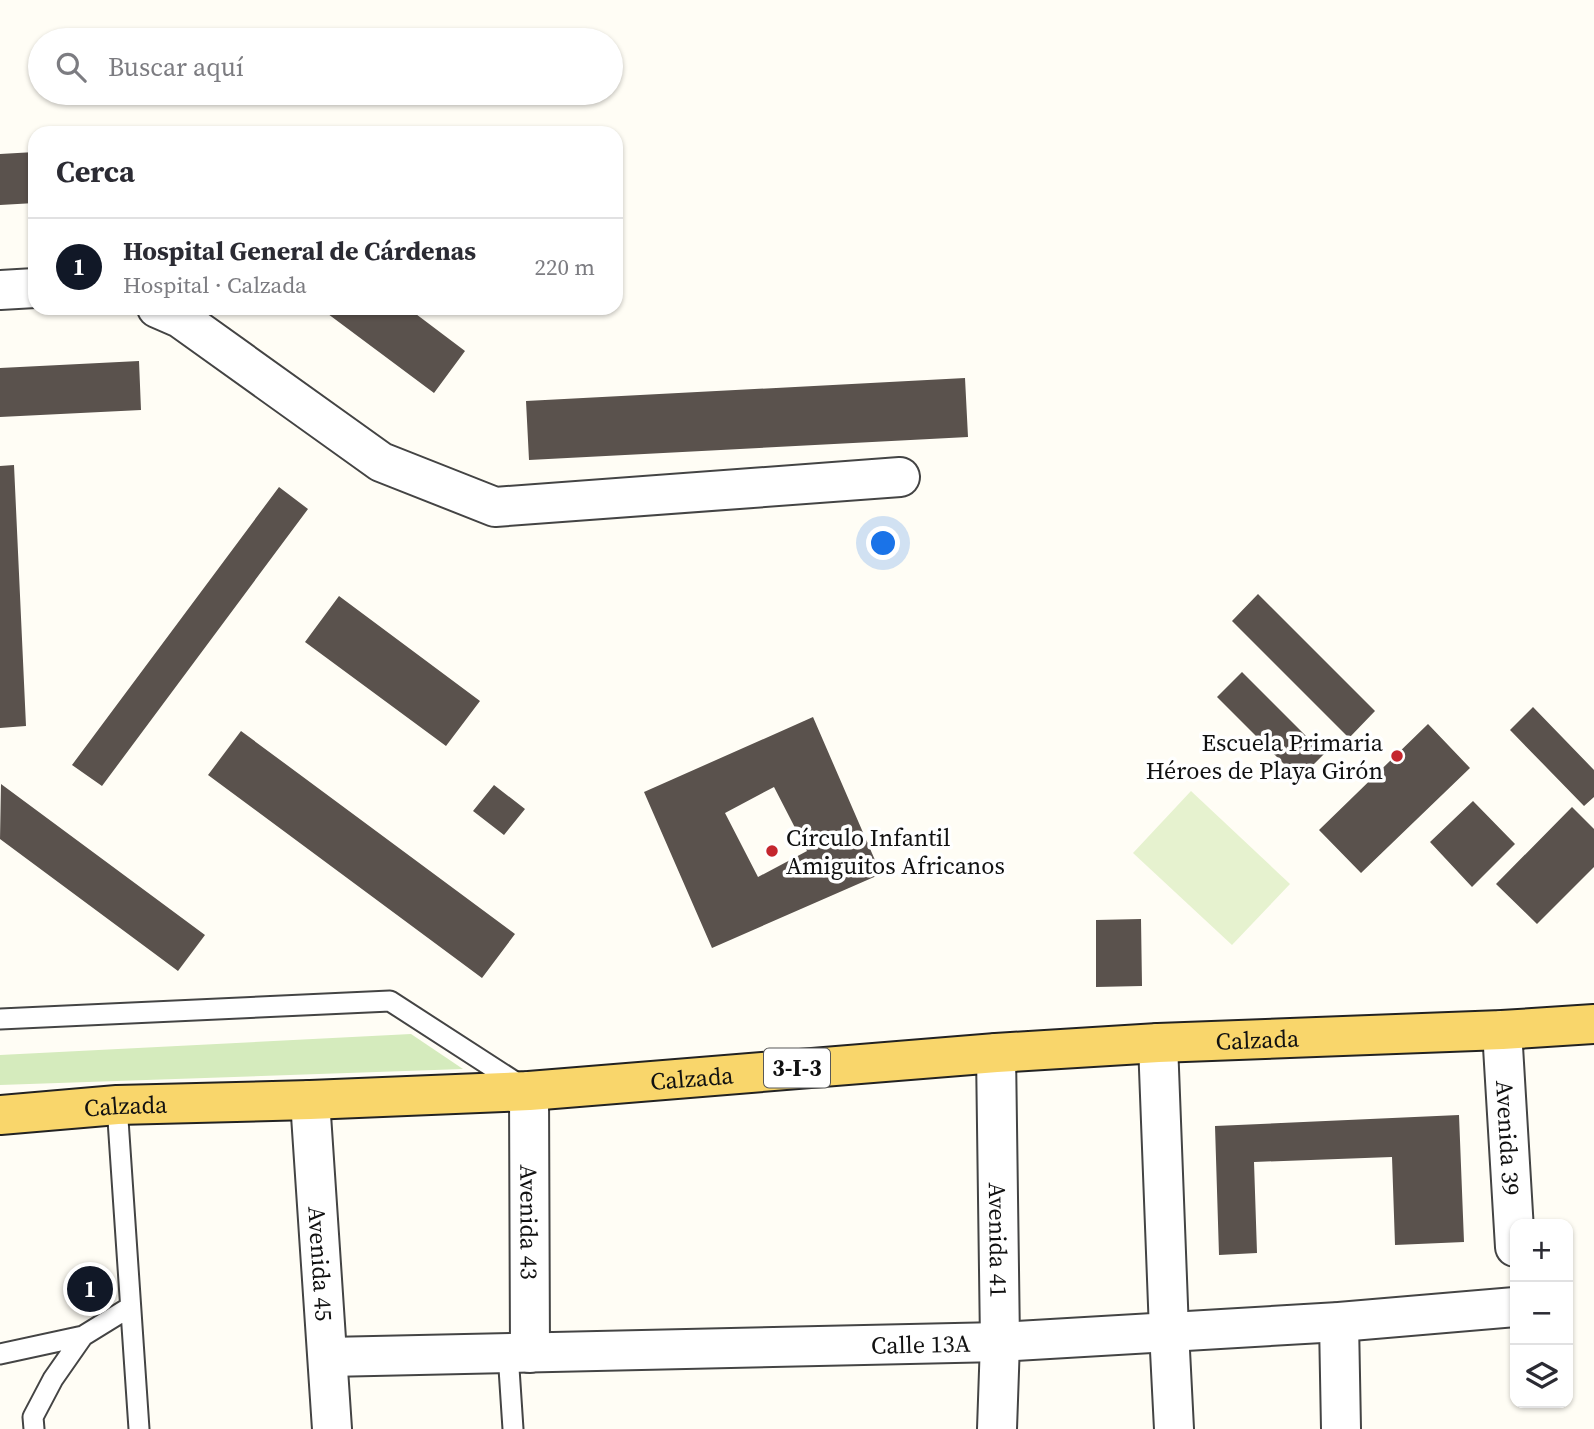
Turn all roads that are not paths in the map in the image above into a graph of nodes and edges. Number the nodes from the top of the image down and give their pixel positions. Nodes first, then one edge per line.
1 (28, 288) edge
2 (0, 290) edge
3 (173, 315) edge
4 (900, 477) dead end
5 (0, 1019) edge
6 (1594, 1024) edge
7 (1502, 1030) junction
8 (1158, 1043) junction
9 (996, 1052) junction
10 (529, 1090) junction
11 (310, 1100) junction
12 (117, 1105) junction
13 (0, 1115) edge
14 (1513, 1219) edge
15 (130, 1307) junction
16 (1510, 1307) edge
17 (1339, 1322) junction
18 (1169, 1331) junction
19 (83, 1336) junction
20 (1000, 1342) junction
21 (519, 1353) junction
22 (0, 1354) edge
23 (328, 1357) junction
24 (34, 1429) edge
25 (139, 1429) edge
26 (332, 1429) edge
27 (513, 1429) edge
28 (997, 1429) edge
29 (1174, 1429) edge
30 (1342, 1429) edge

1 - 2 street
3 - 4 street
5 - 10 lane
6 - 7 main road, Calzada / 3-I-3
7 - 8 main road, Calzada / 3-I-3
7 - 14 street, Avenida 39
8 - 9 main road, Calzada / 3-I-3
8 - 18 street
9 - 10 main road, Calzada / 3-I-3
9 - 20 street, Avenida 41
10 - 11 main road, Calzada / 3-I-3
10 - 21 street, Avenida 43
11 - 12 main road, Calzada / 3-I-3
11 - 23 street, Avenida 45
12 - 13 main road, Calzada / 3-I-3
12 - 15 lane
15 - 19 lane
15 - 25 lane
16 - 17 street, Calle 13A
17 - 18 street, Calle 13A
17 - 30 street
18 - 20 street, Calle 13A
18 - 29 street
19 - 22 lane
19 - 24 lane
20 - 21 street, Calle 13A
20 - 28 street, Avenida 41
21 - 23 street, Calle 13A
21 - 27 lane
23 - 26 street, Avenida 45

